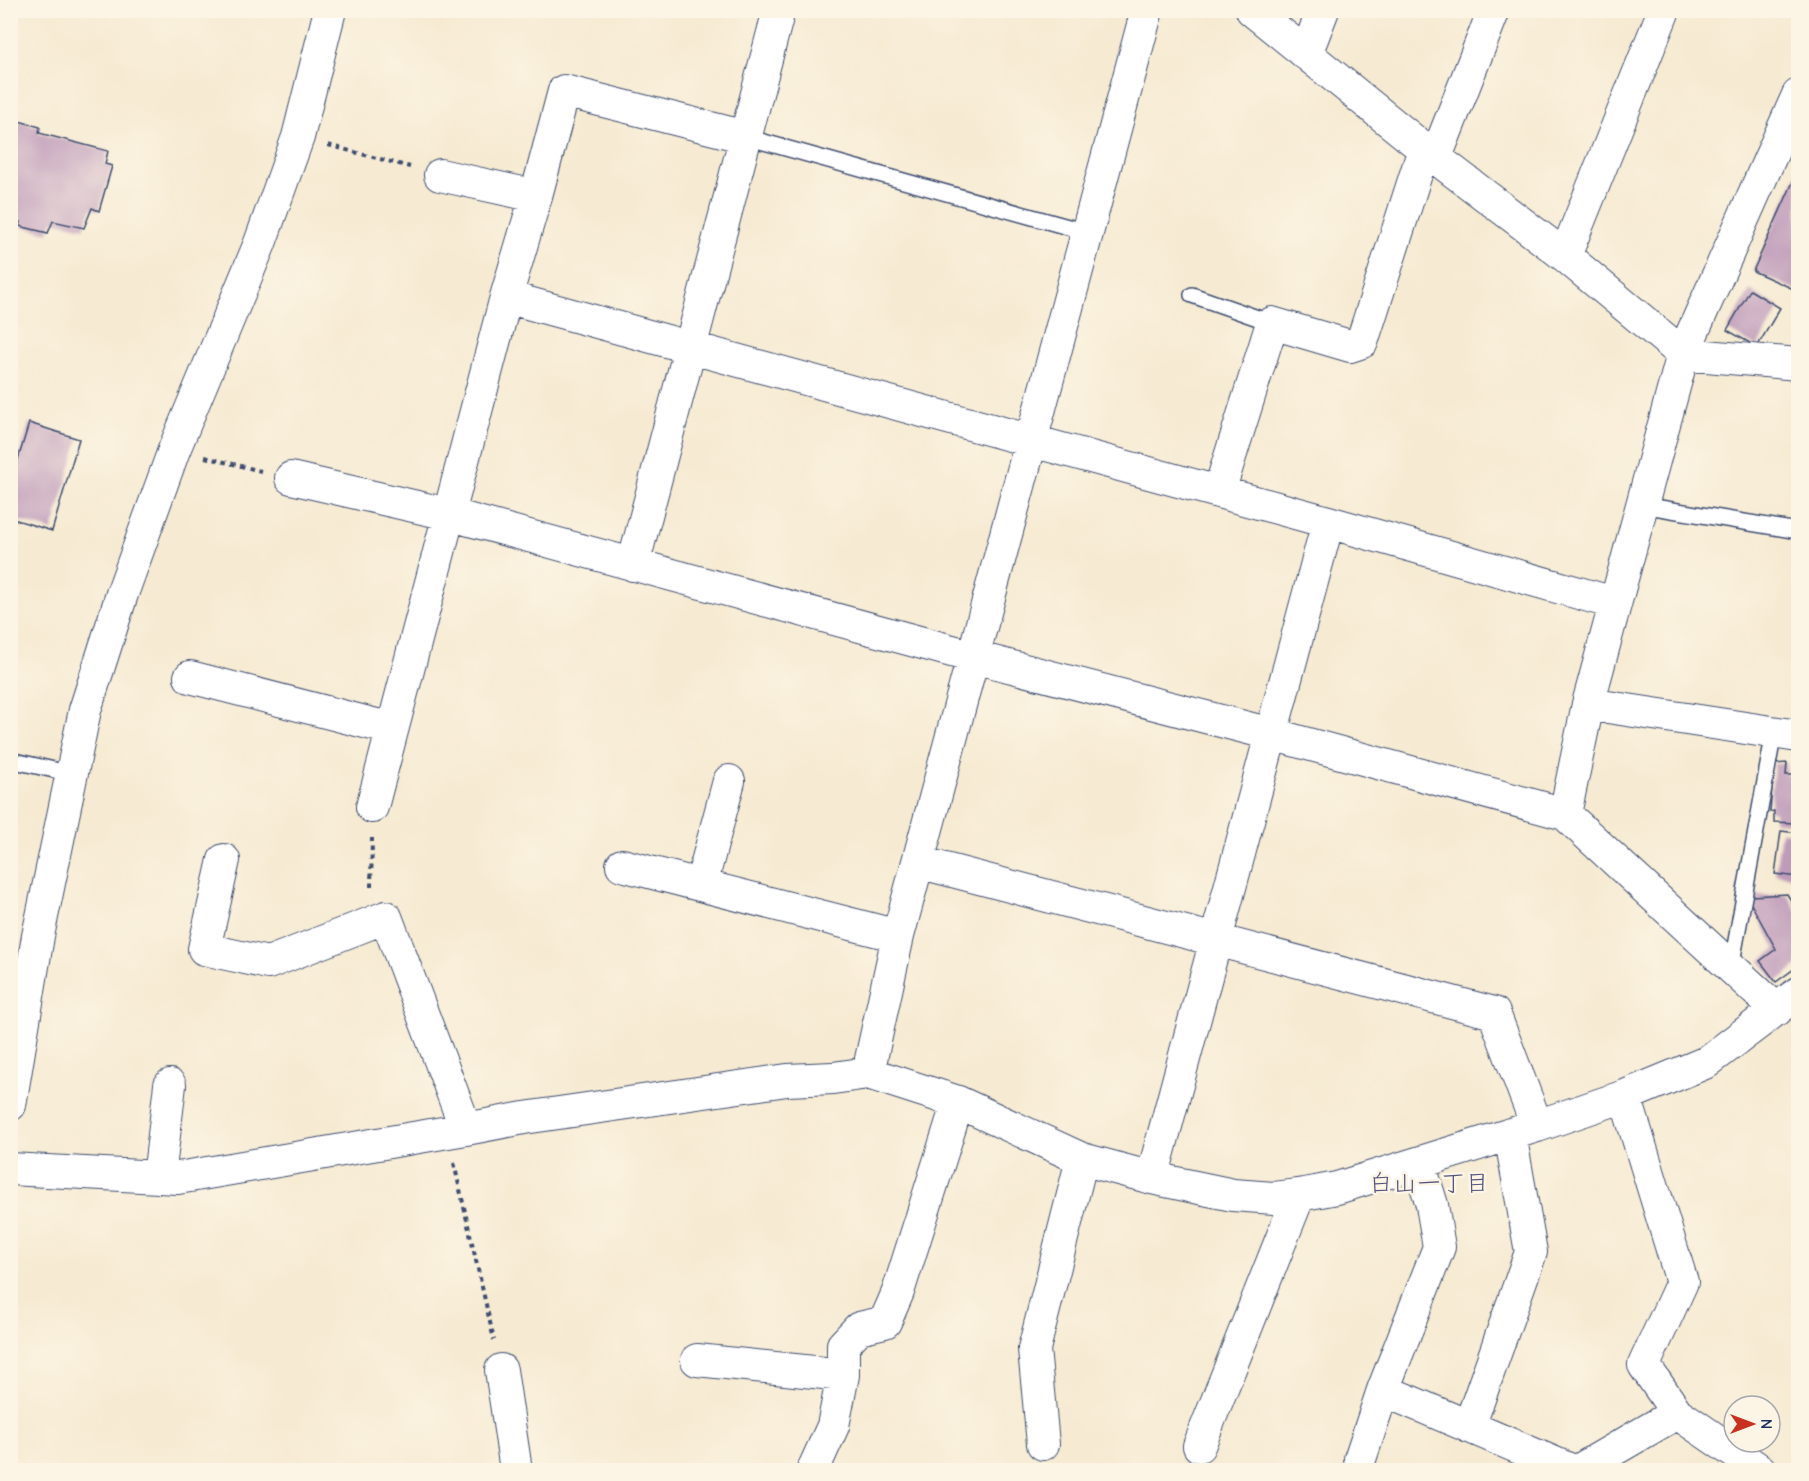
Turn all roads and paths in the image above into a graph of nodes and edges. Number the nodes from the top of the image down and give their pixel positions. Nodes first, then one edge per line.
1 (330, 10) edge
2 (779, 10) edge
3 (1147, 10) edge
4 (1252, 10) edge
5 (1323, 10) edge
6 (1494, 10) edge
7 (1664, 10) edge
8 (1306, 54) junction
9 (1798, 95) edge
10 (298, 137) junction
11 (746, 138) junction
12 (1430, 153) junction
13 (440, 175) joint
14 (536, 196) junction
15 (1086, 232) junction
16 (1565, 255) junction
17 (1192, 295) dead end
18 (506, 297) junction
19 (1272, 323) junction
20 (690, 348) junction
21 (1683, 354) junction
22 (1798, 364) edge
23 (1030, 441) junction
24 (174, 450) junction
25 (291, 478) joint
26 (1219, 492) junction
27 (1642, 505) junction
28 (448, 514) junction
29 (1328, 522) junction
30 (1798, 531) edge
31 (633, 565) junction
32 (1614, 603) junction
33 (974, 657) junction
34 (190, 677) dead end
35 (1588, 704) junction
36 (392, 729) junction
37 (1271, 734) junction
38 (1786, 734) edge
39 (10, 760) edge
40 (72, 774) junction
41 (729, 781) dead end
42 (372, 807) joint
43 (1565, 814) junction
44 (224, 860) dead end
45 (918, 862) junction
46 (622, 865) dead end
47 (701, 885) junction
48 (370, 923) junction
49 (898, 936) junction
50 (1216, 940) junction
51 (1731, 968) junction
52 (1788, 1002) edge
53 (868, 1073) junction
54 (170, 1085) dead end
55 (1625, 1096) junction
56 (958, 1102) junction
57 (10, 1105) edge
58 (1524, 1130) junction
59 (456, 1131) junction
60 (1082, 1159) junction
61 (1419, 1163) junction
62 (10, 1169) edge
63 (159, 1177) junction
64 (1152, 1178) junction
65 (1299, 1195) junction
66 (697, 1360) dead end
67 (501, 1370) joint
68 (843, 1375) junction
69 (1383, 1390) junction
70 (1677, 1413) junction
71 (1469, 1427) junction
72 (1043, 1444) dead end
73 (1199, 1446) dead end
74 (1360, 1460) dead end
75 (516, 1470) edge
76 (813, 1470) edge
77 (1571, 1470) edge
78 (1580, 1470) edge
79 (1760, 1470) edge

1 - 10 street
2 - 11 street
3 - 15 street
4 - 8 street
5 - 8 street
6 - 12 street
7 - 16 street
8 - 12 street
9 - 21 street
10 - 13 path
10 - 24 street
11 - 14 street
11 - 15 lane
11 - 20 street
12 - 16 street
12 - 19 street
13 - 14 street
14 - 18 street
15 - 23 street
16 - 21 street
17 - 19 lane
18 - 20 street
18 - 28 street
19 - 26 street
20 - 23 street
20 - 31 street
21 - 22 street
21 - 27 street
23 - 26 street
23 - 33 street
24 - 25 path
24 - 40 street
25 - 28 street
26 - 29 street
27 - 30 lane
27 - 32 street
28 - 31 street
28 - 36 street
29 - 32 street
29 - 37 street
31 - 33 street
32 - 35 street
33 - 37 street
33 - 45 street
34 - 36 street
35 - 38 street
35 - 43 street
36 - 42 street
37 - 43 street
37 - 50 street
38 - 51 lane
39 - 40 lane
40 - 57 street
41 - 47 street
42 - 48 path
43 - 51 street
44 - 48 street
45 - 49 street
45 - 50 street
46 - 47 street
47 - 49 street
48 - 59 street
49 - 53 street
50 - 58 street
50 - 64 street
51 - 52 street
52 - 55 street
53 - 56 street
53 - 59 street
54 - 63 street
55 - 58 street
55 - 70 street
56 - 60 street
56 - 68 street
58 - 61 street
58 - 71 street
59 - 63 street
59 - 67 path
60 - 64 street
60 - 72 street
61 - 65 street
61 - 69 street
62 - 63 street
64 - 65 street
65 - 73 street
66 - 68 street
67 - 75 street
68 - 76 street
69 - 71 street
69 - 74 street
70 - 78 street
70 - 79 street
71 - 77 street

